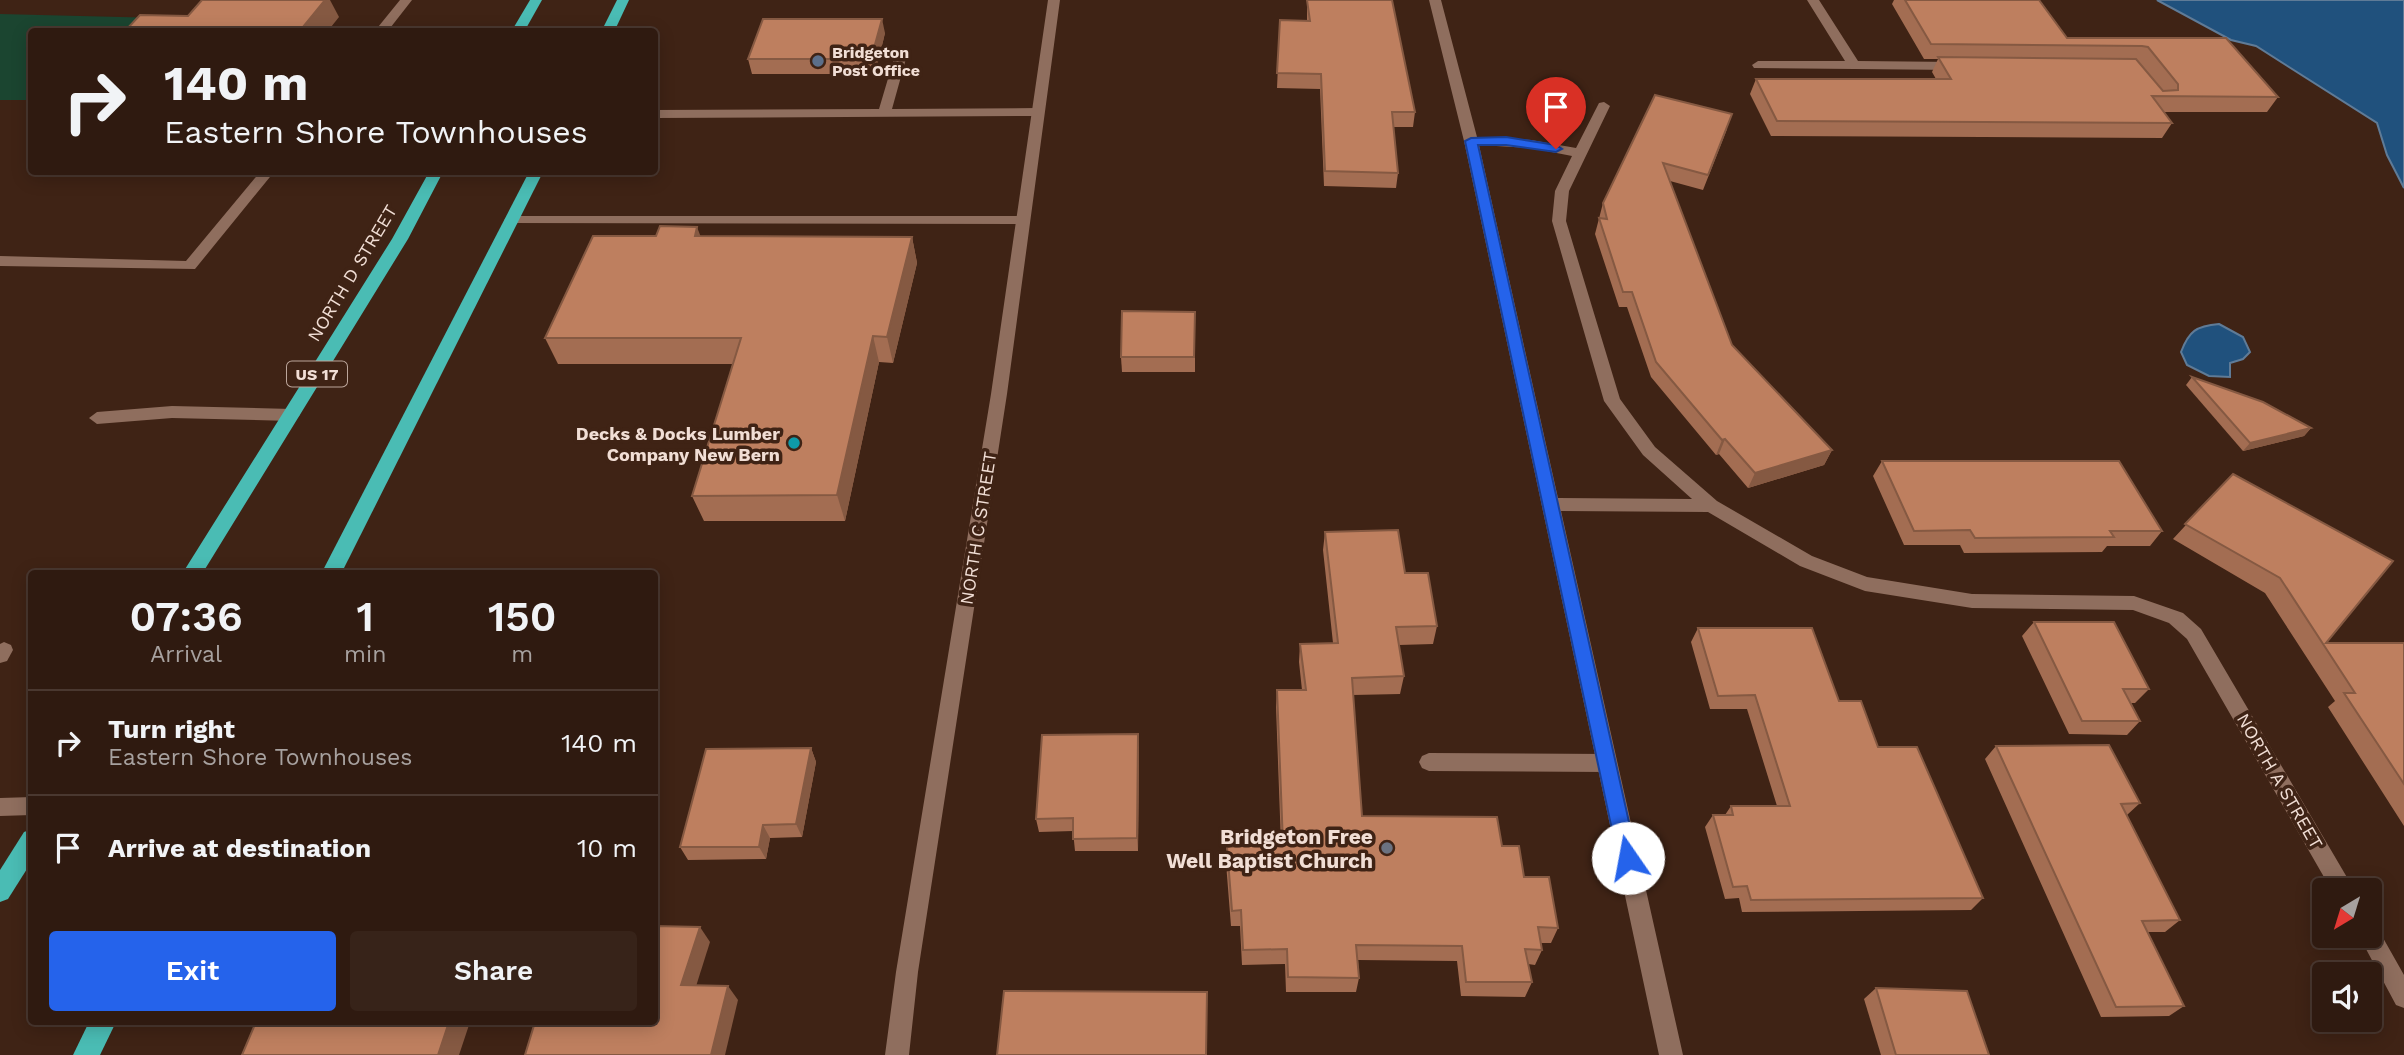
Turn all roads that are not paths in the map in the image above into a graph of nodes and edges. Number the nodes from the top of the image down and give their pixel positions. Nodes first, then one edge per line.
1 (406, 0) edge
2 (536, 0) edge
3 (624, 0) edge
4 (1054, 0) edge
5 (1435, 0) edge
6 (1813, 0) edge
7 (383, 28) edge
8 (519, 28) edge
9 (609, 28) edge
10 (901, 55) dead end
11 (1758, 65) dead end
12 (1854, 65) junction
13 (1973, 66) edge
14 (1604, 106) dead end
15 (1038, 112) junction
16 (884, 113) junction
17 (658, 114) edge
18 (1471, 141) junction
19 (1580, 153) junction
20 (265, 175) edge
21 (434, 175) edge
22 (534, 175) edge
23 (511, 220) junction
24 (1023, 220) junction
25 (0, 261) edge
26 (292, 415) junction
27 (97, 418) dead end
28 (1550, 504) junction
29 (1712, 506) junction
30 (195, 570) edge
31 (333, 570) edge
32 (1429, 762) dead end
33 (1607, 763) junction
34 (28, 806) edge
35 (0, 807) edge
36 (28, 846) edge
37 (2336, 878) edge
38 (0, 891) edge
39 (2377, 948) edge
40 (2404, 997) edge
41 (101, 1025) edge
42 (86, 1055) edge
43 (897, 1055) edge
44 (1671, 1055) edge

1 - 7 street
2 - 8 highway
3 - 9 highway
4 - 15 street, NORTH C STREET
5 - 18 street
6 - 12 street
10 - 16 street
11 - 12 street
12 - 13 street
14 - 19 street, NORTH A STREET
15 - 16 street
15 - 24 street, NORTH C STREET
16 - 17 street
18 - 19 street
18 - 28 street
19 - 29 street, NORTH A STREET
20 - 25 street
21 - 26 highway, NORTH D STREET / US 17
22 - 23 highway
23 - 24 street
23 - 31 highway
24 - 43 street, NORTH C STREET
26 - 27 street
26 - 30 highway, NORTH D STREET / US 17
28 - 29 street
28 - 33 street
29 - 37 street, NORTH A STREET
32 - 33 street
33 - 44 street
34 - 35 street
36 - 38 highway
39 - 40 street
41 - 42 highway

